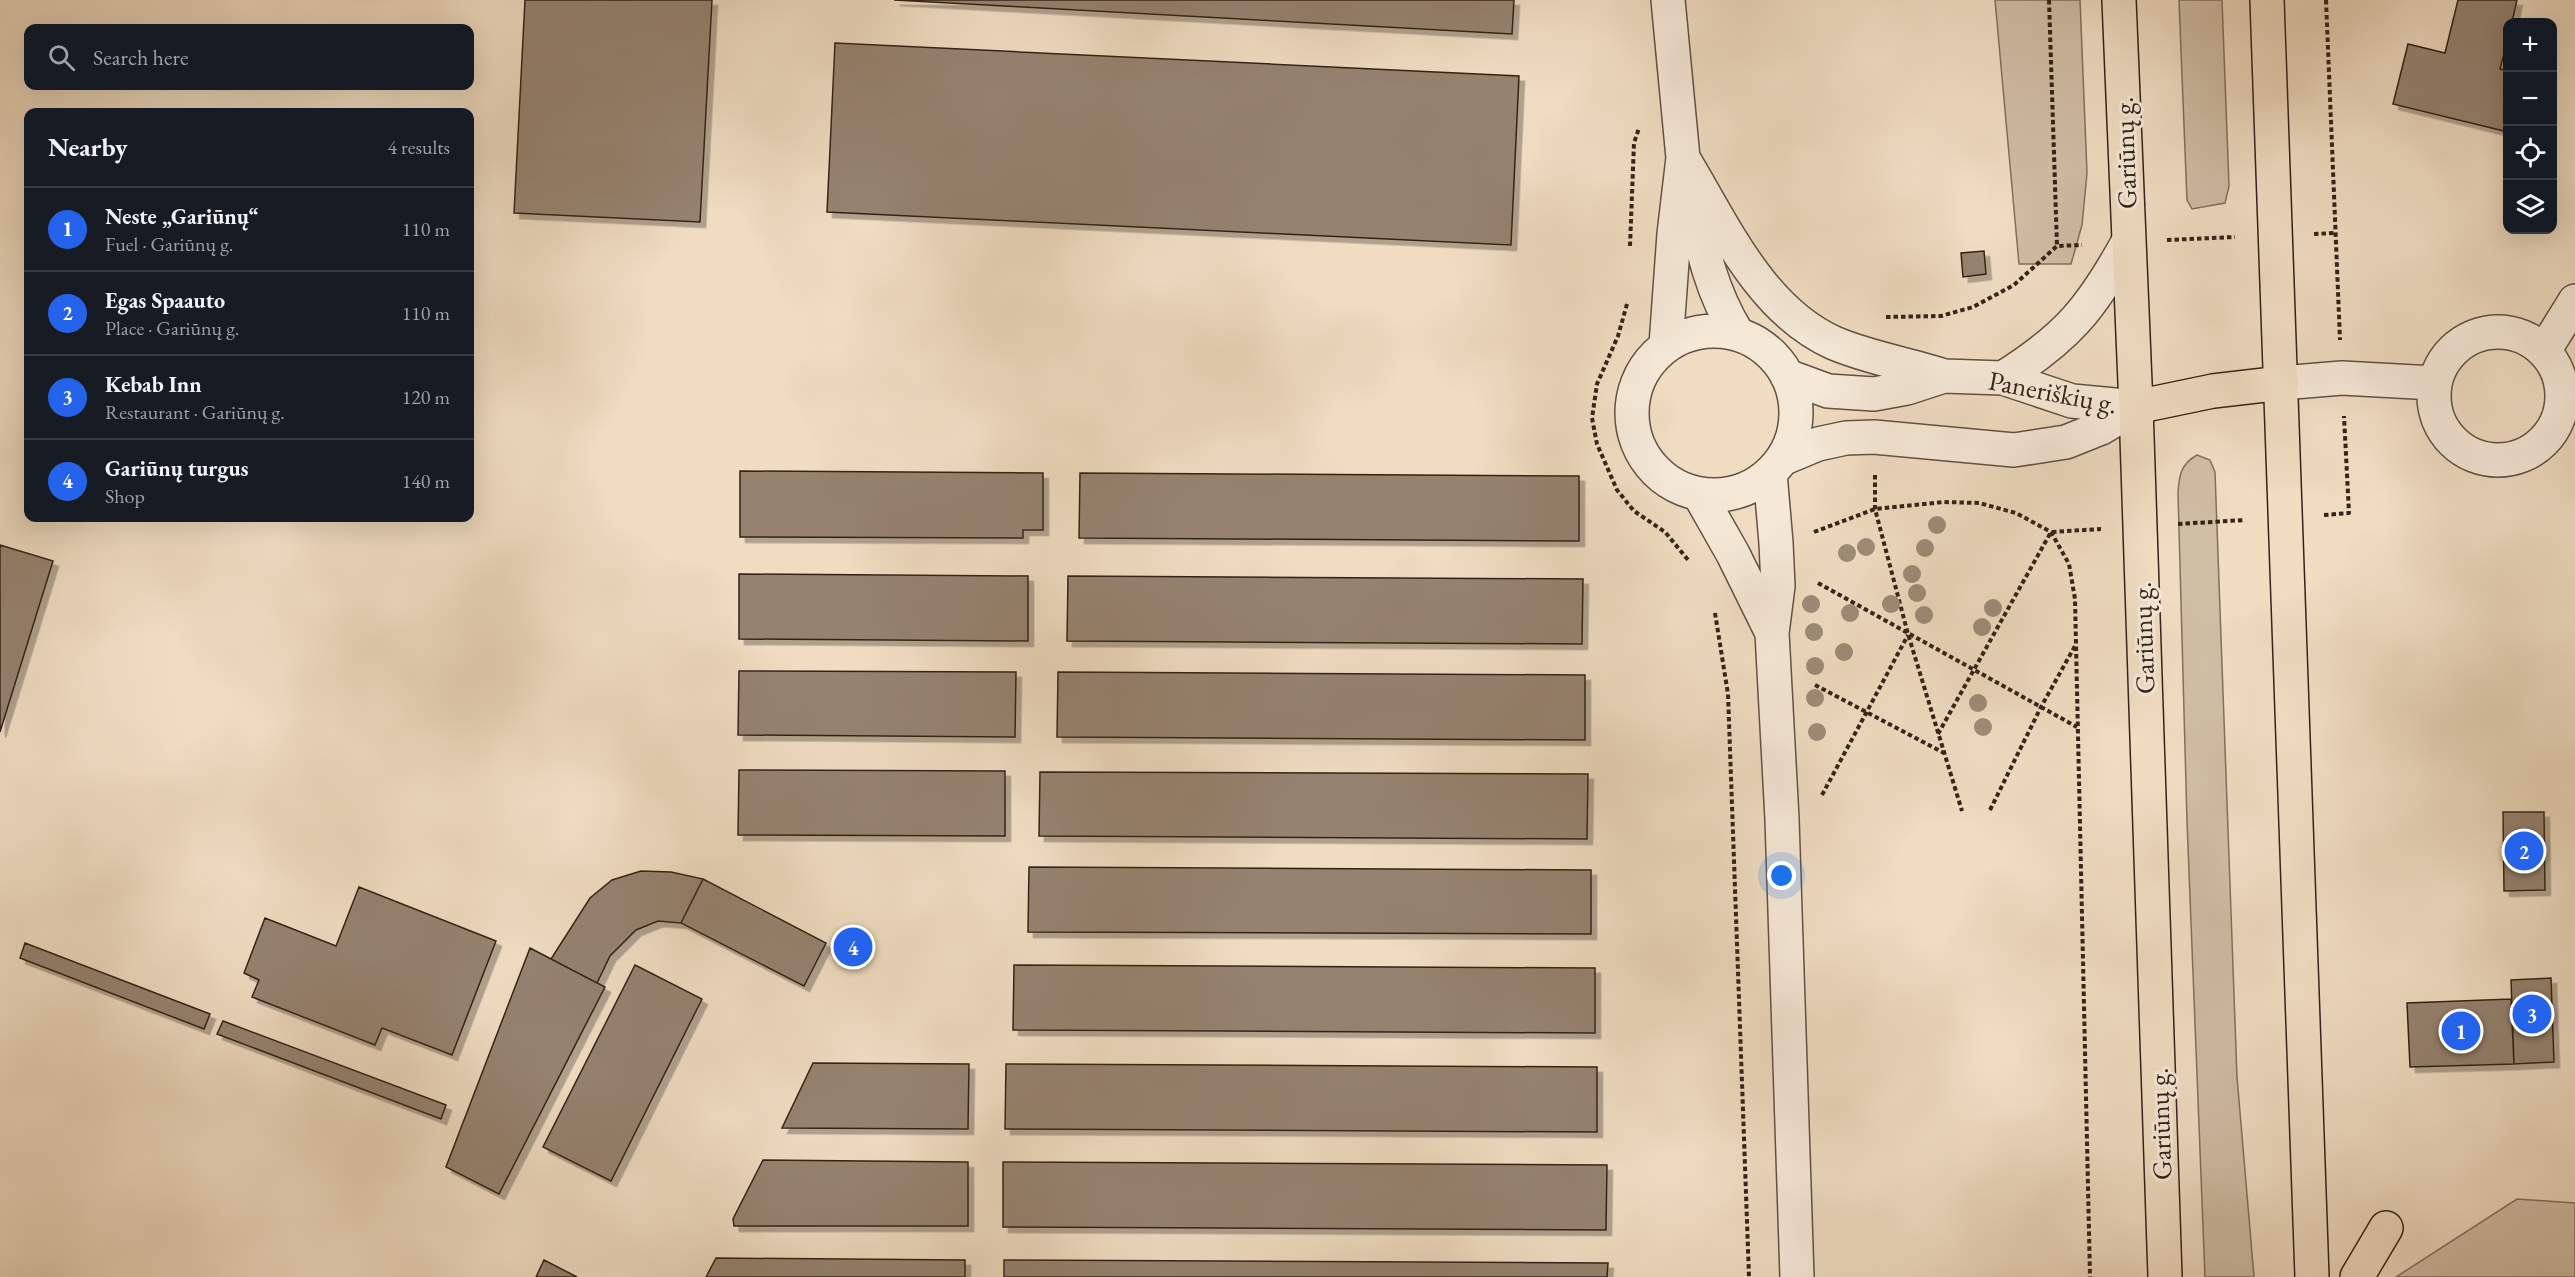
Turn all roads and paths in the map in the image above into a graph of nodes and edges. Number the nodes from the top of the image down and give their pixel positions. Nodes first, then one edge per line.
1 (1668, 0) edge
2 (2049, 0) edge
3 (2119, 0) edge
4 (2267, 0) edge
5 (2326, 0) edge
6 (1641, 124) dead end
7 (1683, 158) junction
8 (2274, 236) junction
9 (2128, 242) junction
10 (2057, 246) junction
11 (1630, 249) dead end
12 (1629, 297) dead end
13 (2575, 301) edge
14 (1884, 317) dead end
15 (1737, 333) junction
16 (1666, 345) junction
17 (2544, 351) junction
18 (1787, 376) junction
19 (1944, 376) junction
20 (2003, 378) junction
21 (2282, 382) junction
22 (2434, 383) junction
23 (2136, 407) junction
24 (2568, 411) edge
25 (1776, 466) junction
26 (1699, 494) junction
27 (2349, 513) dead end
28 (2286, 517) junction
29 (2139, 527) junction
30 (2052, 532) junction
31 (1695, 569) dead end
32 (1812, 580) dead end
33 (1715, 612) dead end
34 (1908, 634) junction
35 (2076, 645) junction
36 (1773, 648) junction
37 (1976, 671) junction
38 (2041, 706) junction
39 (1866, 711) junction
40 (2077, 727) junction
41 (1938, 734) junction
42 (1945, 753) junction
43 (1821, 796) dead end
44 (1990, 810) dead end
45 (1962, 811) dead end
46 (2386, 1228) dead end
47 (1749, 1277) edge
48 (1797, 1277) edge
49 (2090, 1277) edge
50 (2165, 1277) edge
51 (2312, 1277) edge
52 (2357, 1277) edge

1 - 7 street
2 - 10 path
3 - 9 highway, Gariūnų g.
4 - 8 highway
5 - 8 path
6 - 11 path
7 - 15 street
7 - 16 street
7 - 19 street
8 - 9 path
8 - 21 highway
9 - 10 path
9 - 20 street
9 - 23 highway, Gariūnų g.
10 - 14 path
12 - 31 path
13 - 17 street
15 - 16 street, Paneriškių g.
15 - 18 street, Paneriškių g.
16 - 26 street, Paneriškių g.
17 - 22 street
17 - 24 street
18 - 19 street, Paneriškių g.
18 - 25 street, Paneriškių g.
19 - 20 street, Paneriškių g.
20 - 23 street, Paneriškių g.
21 - 22 street
21 - 23 highway
21 - 28 highway
22 - 24 street
23 - 25 street, Paneriškių g.
23 - 29 highway, Gariūnų g.
25 - 26 street, Paneriškių g.
25 - 36 street
26 - 36 street
27 - 28 path
28 - 29 path
28 - 51 highway
29 - 30 path
29 - 50 highway, Gariūnų g.
30 - 34 path
30 - 35 path
30 - 37 path
32 - 34 path
33 - 47 path
34 - 37 path
34 - 39 path
34 - 41 path
35 - 38 path
35 - 40 path
36 - 39 path
36 - 48 street
37 - 38 path
37 - 41 path
38 - 40 path
38 - 44 path
39 - 42 path
39 - 43 path
40 - 49 path
41 - 42 path
42 - 45 path
46 - 52 highway

